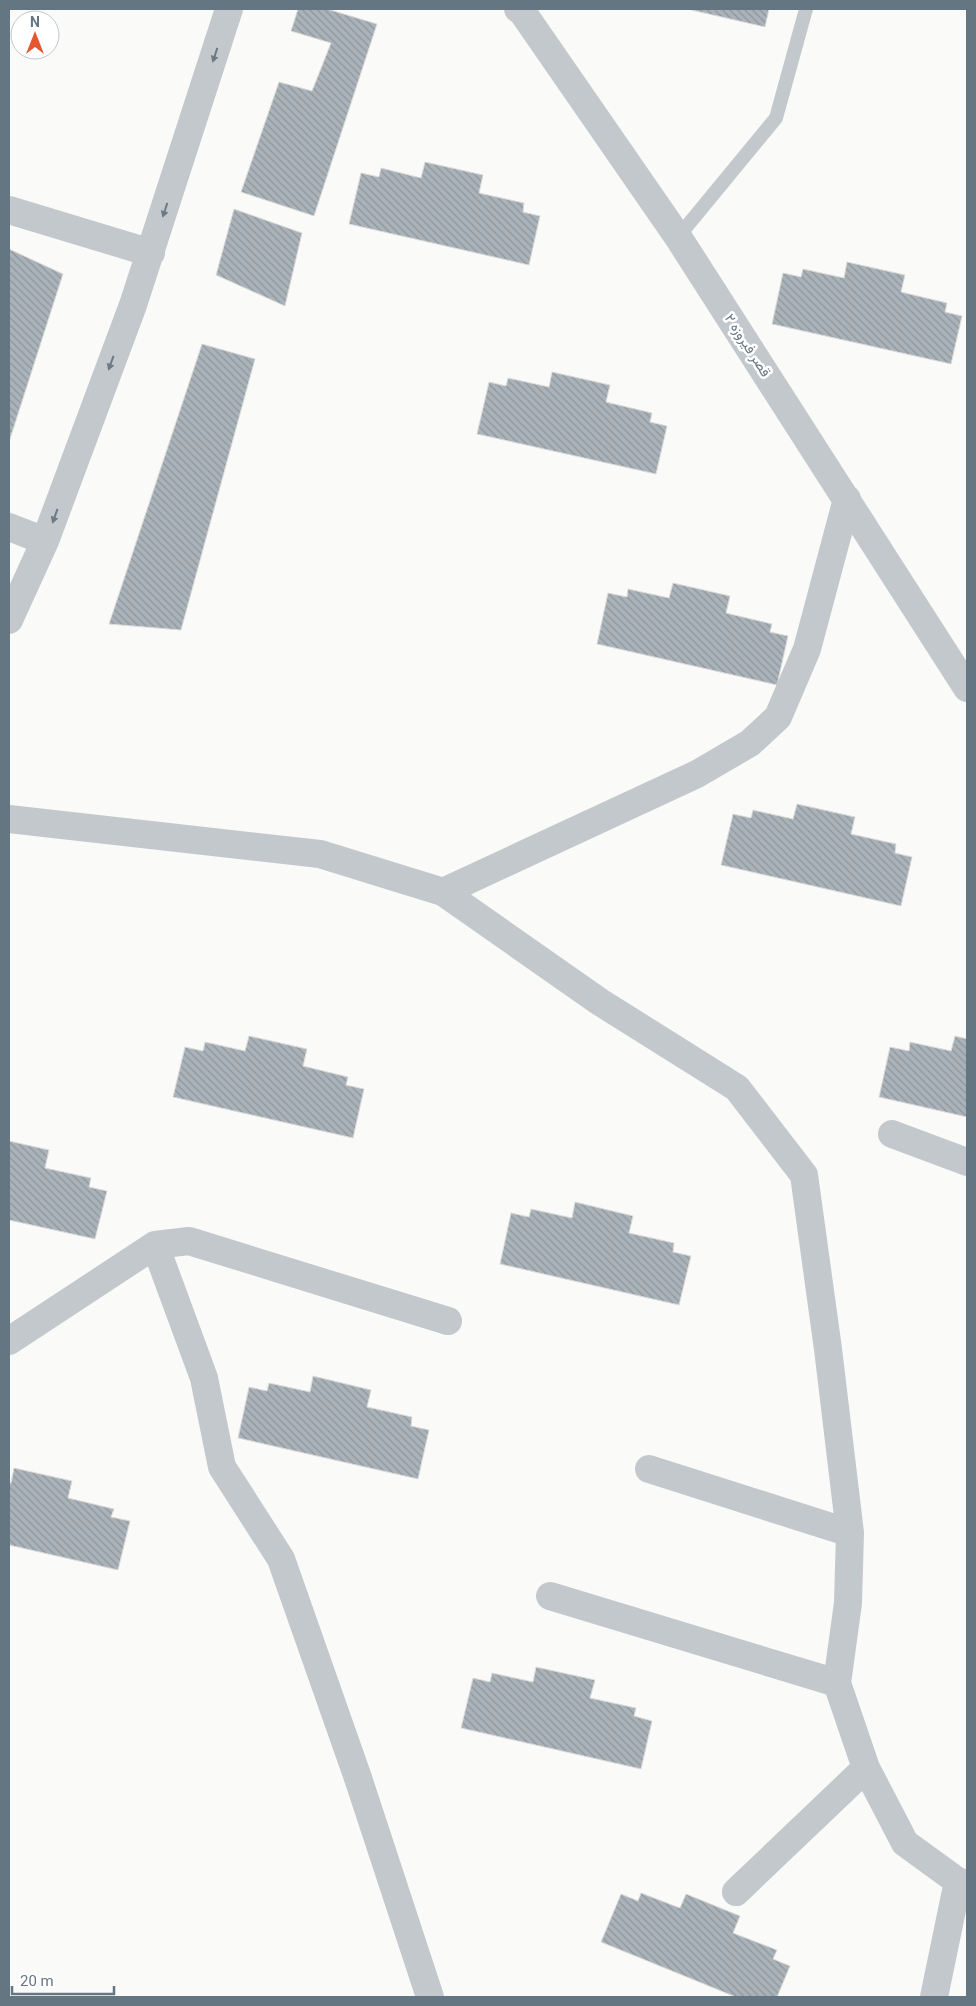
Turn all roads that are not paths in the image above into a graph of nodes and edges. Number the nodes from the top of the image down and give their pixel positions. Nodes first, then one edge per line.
1 (229, 9) edge
2 (520, 9) edge
3 (806, 9) edge
4 (9, 210) edge
5 (678, 237) junction
6 (151, 253) junction
7 (847, 499) junction
8 (9, 527) edge
9 (46, 540) junction
10 (9, 620) edge
11 (967, 688) edge
12 (9, 819) edge
13 (443, 892) junction
14 (892, 1134) dead end
15 (967, 1162) edge
16 (155, 1245) junction
17 (448, 1321) dead end
18 (9, 1341) edge
19 (649, 1469) dead end
20 (850, 1533) junction
21 (550, 1596) dead end
22 (837, 1683) junction
23 (866, 1768) junction
24 (962, 1885) edge
25 (736, 1892) dead end
26 (430, 1997) edge
27 (934, 1997) edge

1 -> 6 street
2 - 5 street, قصر فیروزه ۲
3 - 5 lane
4 - 6 street
5 - 7 street, قصر فیروزه ۲
6 -> 9 street
7 - 11 street, قصر فیروزه ۲
7 - 13 street
8 - 9 street
9 - 10 street
12 - 13 street
13 - 20 street
14 - 15 street
16 - 17 street
16 - 18 street
16 - 26 street
19 - 20 street
20 - 22 street
21 - 22 street
22 - 23 street
23 - 24 street
23 - 25 street
24 - 27 street

